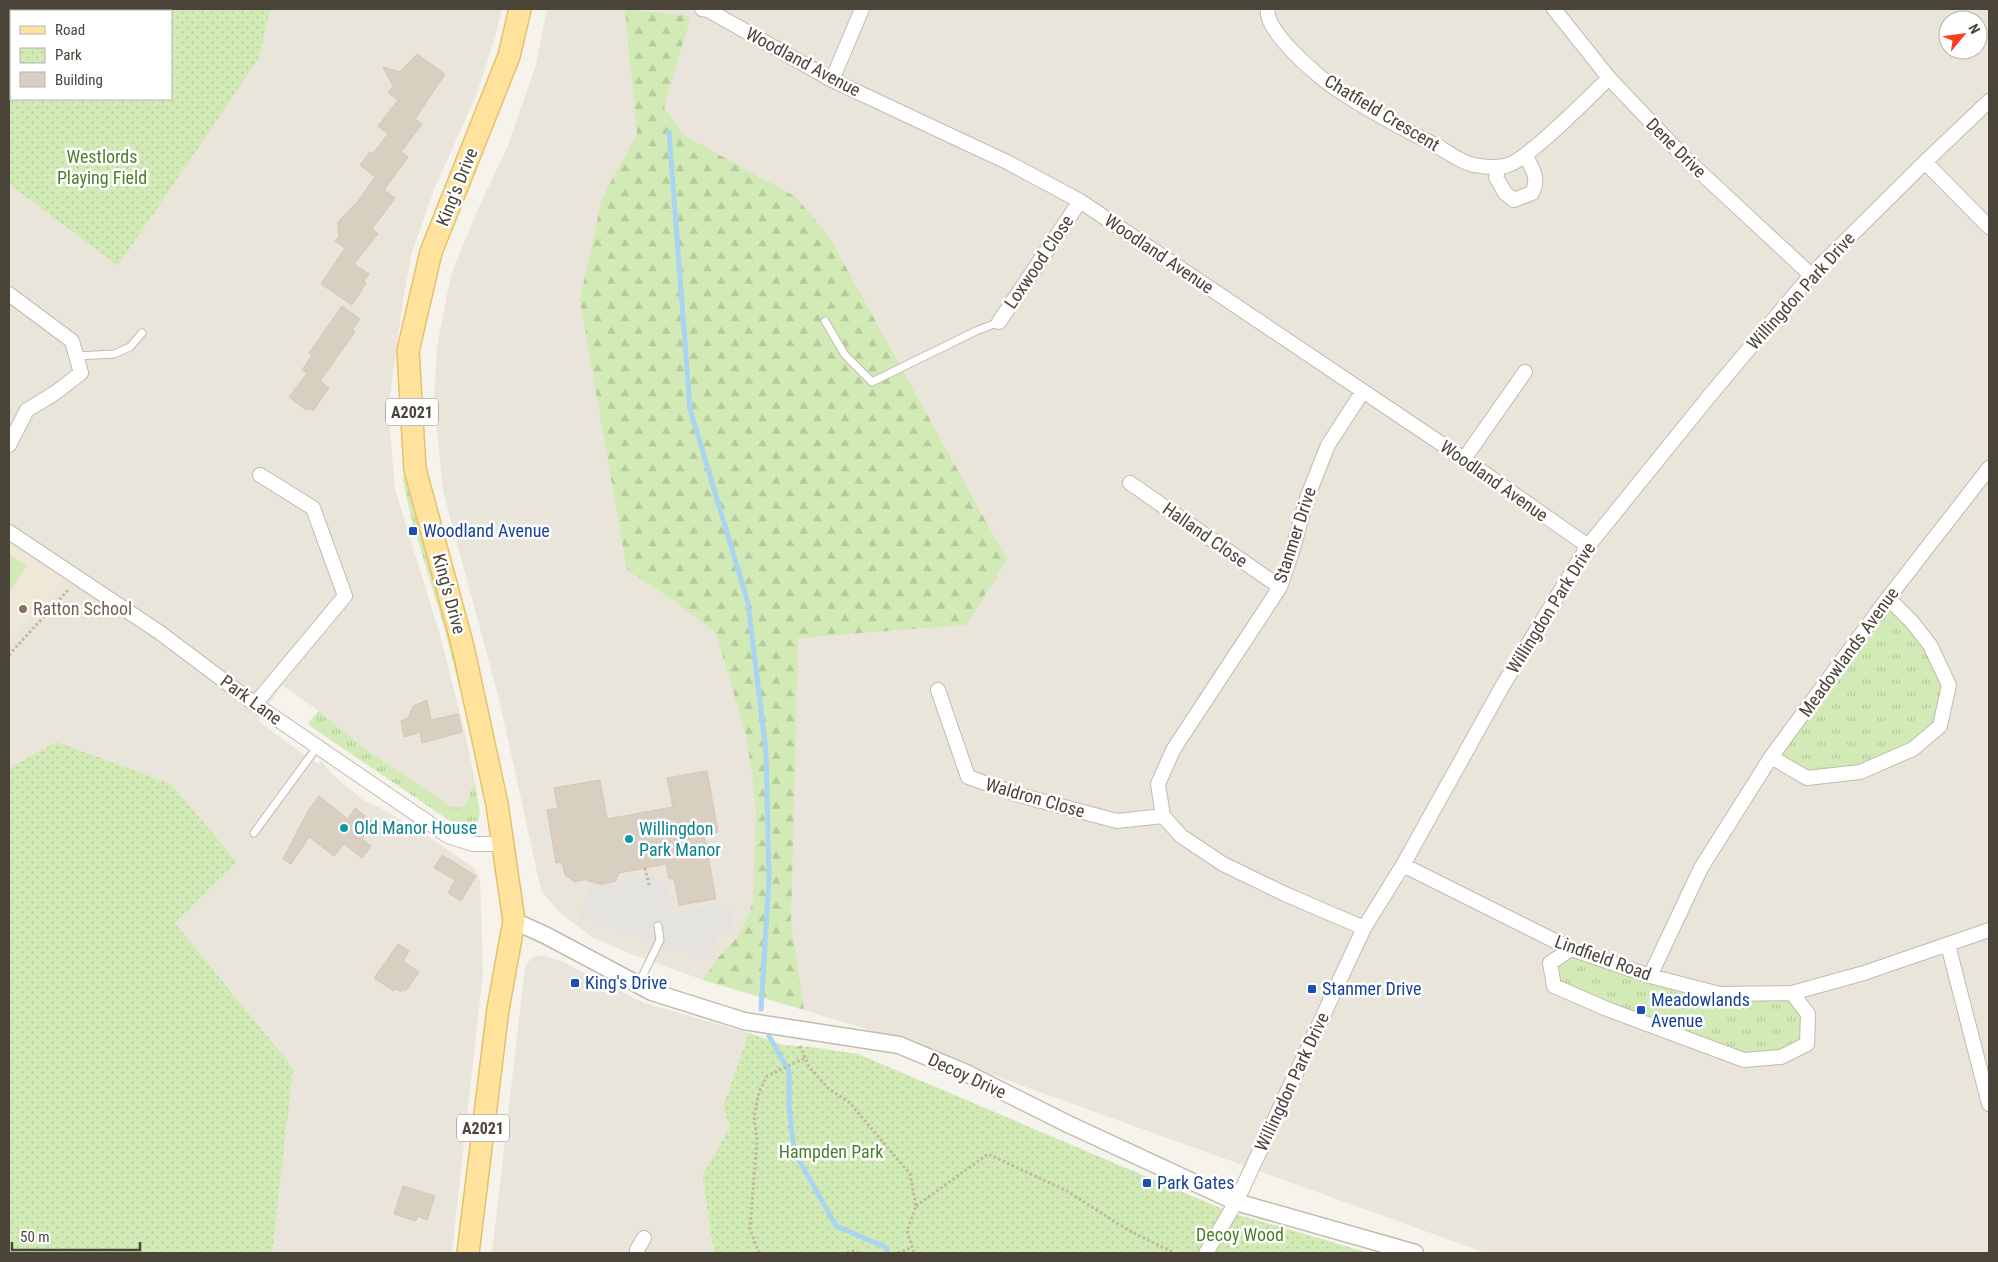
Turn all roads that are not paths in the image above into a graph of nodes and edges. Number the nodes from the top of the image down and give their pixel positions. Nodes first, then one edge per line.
1 (520, 9) edge
2 (702, 9) edge
3 (862, 9) edge
4 (1268, 9) edge
5 (1554, 9) edge
6 (1609, 78) junction
7 (832, 80) junction
8 (1989, 101) edge
9 (1524, 155) junction
10 (1925, 162) junction
11 (1499, 167) junction
12 (1080, 201) junction
13 (1989, 227) edge
14 (1811, 275) junction
15 (9, 294) edge
16 (825, 321) dead end
17 (999, 322) joint
18 (142, 333) dead end
19 (76, 356) junction
20 (1525, 372) dead end
21 (1363, 391) junction
22 (9, 445) edge
23 (1464, 459) junction
24 (1989, 468) edge
25 (260, 475) dead end
26 (1130, 483) dead end
27 (9, 532) edge
28 (1588, 546) junction
29 (1280, 587) junction
30 (1888, 598) junction
31 (938, 690) dead end
32 (255, 704) junction
33 (317, 747) junction
34 (1772, 757) junction
35 (1163, 816) junction
36 (254, 833) dead end
37 (504, 844) junction
38 (1403, 865) junction
39 (514, 921) junction
40 (658, 926) dead end
41 (1364, 928) junction
42 (1989, 930) edge
43 (1948, 945) junction
44 (1571, 949) junction
45 (1650, 976) junction
46 (638, 985) junction
47 (1792, 993) junction
48 (1989, 1104) edge
49 (1236, 1202) junction
50 (644, 1238) dead end
51 (468, 1253) edge
52 (637, 1253) edge
53 (1206, 1253) edge
54 (1416, 1253) edge

1 - 37 main road, King's Drive / A2021
2 - 7 street, Woodland Avenue
3 - 7 street
4 - 11 street, Chatfield Crescent
5 - 6 street, Dene Drive
6 - 9 street, Chatfield Crescent
6 - 14 street, Dene Drive
7 - 12 street, Woodland Avenue
8 - 10 street, Willingdon Park Drive
9 - 11 street, Chatfield Crescent
9 - 11 street
10 - 13 street
10 - 14 street, Willingdon Park Drive
12 - 17 street, Loxwood Close
12 - 21 street, Woodland Avenue
14 - 28 street, Willingdon Park Drive
15 - 19 street
16 - 17 lane
18 - 19 lane
19 - 22 street
20 - 23 street
21 - 23 street, Woodland Avenue
21 - 29 street, Stanmer Drive
23 - 28 street, Woodland Avenue
24 - 30 street, Meadowlands Avenue
25 - 32 street
26 - 29 street, Halland Close
27 - 32 street, Park Lane
28 - 38 street, Willingdon Park Drive
29 - 35 street, Stanmer Drive
30 - 34 street, Meadowlands Avenue
30 - 34 street
31 - 35 street, Waldron Close
32 - 33 street, Park Lane
33 - 36 lane
33 - 37 street, Park Lane
34 - 45 street, Meadowlands Avenue
35 - 41 street
37 - 39 main road, King's Drive / A2021
38 - 41 street, Willingdon Park Drive
38 - 44 street, Lindfield Road
39 - 46 street, Decoy Drive
39 - 51 main road, King's Drive / A2021
40 - 46 lane
41 - 49 street, Willingdon Park Drive
42 - 43 street, Lindfield Road
43 - 47 street, Lindfield Road
43 - 48 street
44 - 45 street, Lindfield Road
44 - 47 street
45 - 47 street, Lindfield Road
46 - 49 street, Decoy Drive
49 - 53 street, Willingdon Park Drive
49 - 54 street, Decoy Drive
50 - 52 street

